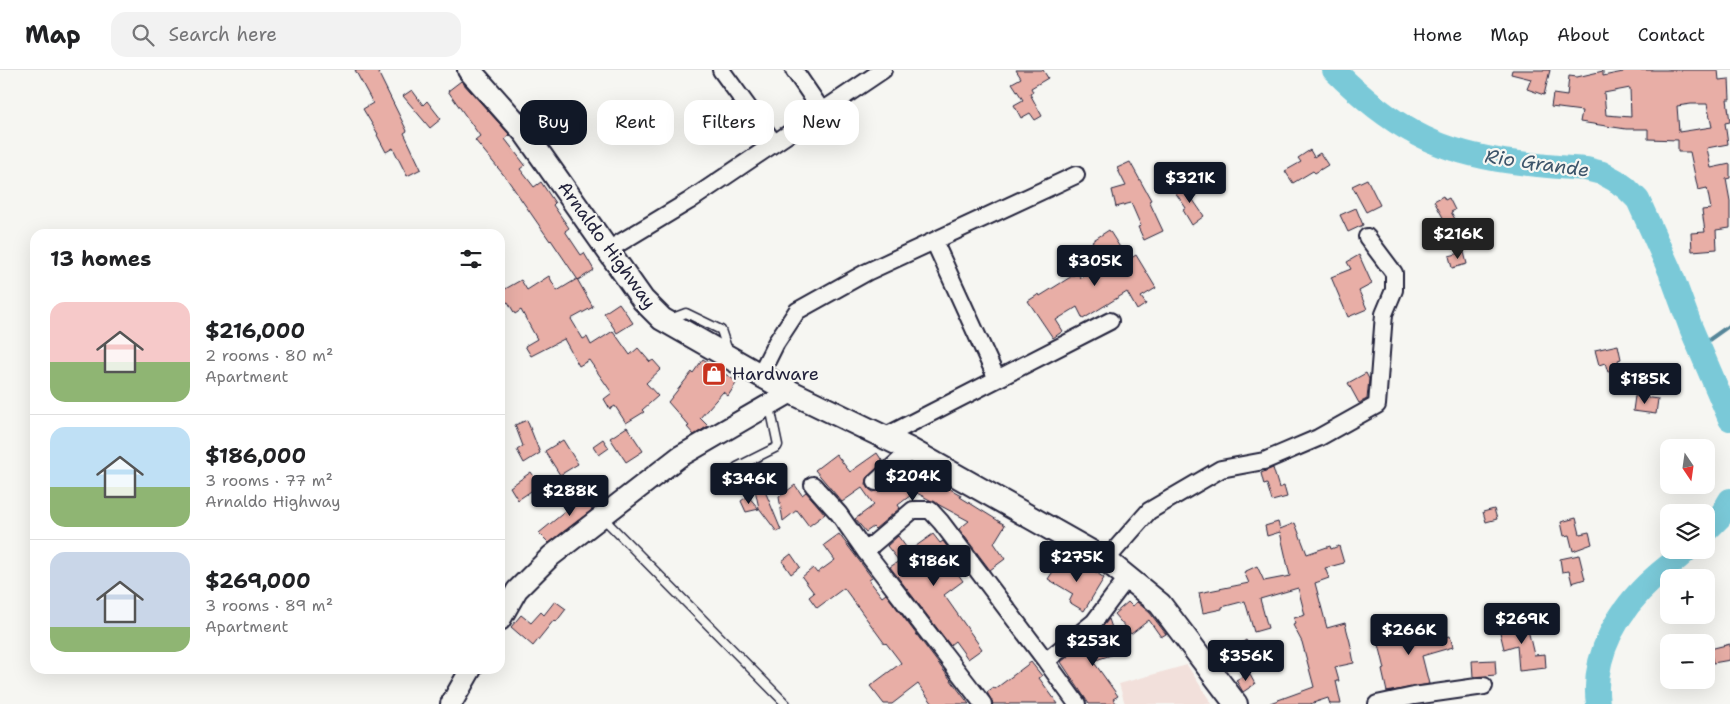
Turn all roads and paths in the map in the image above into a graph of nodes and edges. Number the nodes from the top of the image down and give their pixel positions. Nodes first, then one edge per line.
1 (470, 70) edge
2 (721, 70) edge
3 (794, 70) edge
4 (874, 72) edge
5 (742, 100) edge
6 (814, 100) edge
7 (837, 100) edge
8 (784, 137) edge
9 (774, 144) edge
10 (772, 145) edge
11 (1076, 174) dead end
12 (1367, 236) dead end
13 (934, 240) junction
14 (608, 250) junction
15 (1110, 321) dead end
16 (760, 375) junction
17 (997, 379) junction
18 (791, 392) junction
19 (770, 405) junction
20 (884, 437) junction
21 (911, 450) junction
22 (736, 467) dead end
23 (876, 482) dead end
24 (813, 486) dead end
25 (601, 517) junction
26 (865, 551) junction
27 (1117, 570) junction
28 (505, 611) edge
29 (1043, 657) junction
30 (468, 674) edge
31 (1484, 686) dead end
32 (450, 704) edge
33 (786, 704) edge
34 (983, 704) edge
35 (1076, 704) edge
36 (1236, 704) edge
37 (1377, 704) edge

1 - 14 main road, Arnaldo Highway
2 - 5 street
3 - 6 street
4 - 7 street
8 - 9 street
10 - 14 street
11 - 13 street
12 - 27 street
13 - 16 street
13 - 17 street
14 - 16 main road, Arnaldo Highway
15 - 17 street
16 - 18 main road, Arnaldo Highway
17 - 20 street
18 - 19 street
18 - 20 main road, Arnaldo Highway
19 - 22 lane
19 - 25 street
20 - 21 main road, Arnaldo Highway
21 - 23 street
21 - 27 main road, Arnaldo Highway
24 - 26 street
25 - 28 street
25 - 33 lane
26 - 29 street
26 - 34 street
27 - 29 street
27 - 36 main road, Arnaldo Highway
29 - 35 street
30 - 32 street
31 - 37 street

